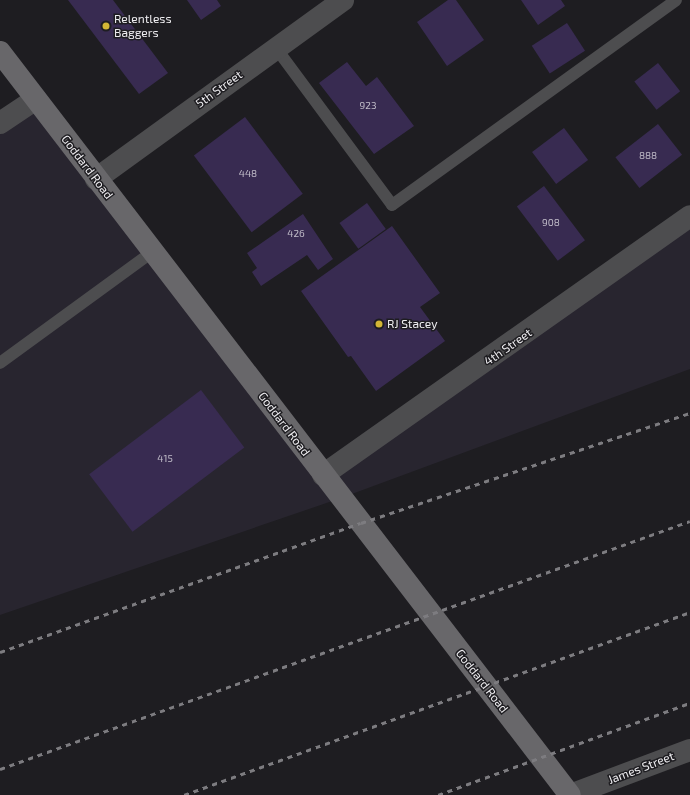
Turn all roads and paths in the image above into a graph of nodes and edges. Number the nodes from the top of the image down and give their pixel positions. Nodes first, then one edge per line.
1 (343, 0) edge
2 (676, 0) edge
3 (276, 48) junction
4 (0, 52) edge
5 (36, 99) junction
6 (0, 123) edge
7 (96, 179) junction
8 (690, 216) edge
9 (152, 252) junction
10 (0, 363) edge
11 (323, 475) junction
12 (690, 750) edge
13 (570, 795) edge

1 - 3 street, 5th Street
2 - 3 lane
3 - 7 street, 5th Street
4 - 5 street, Goddard Road
5 - 6 street
5 - 7 street, Goddard Road
7 - 9 street, Goddard Road
8 - 11 street, 4th Street
9 - 10 lane
9 - 11 street, Goddard Road
11 - 13 street, Goddard Road
12 - 13 street, James Street

